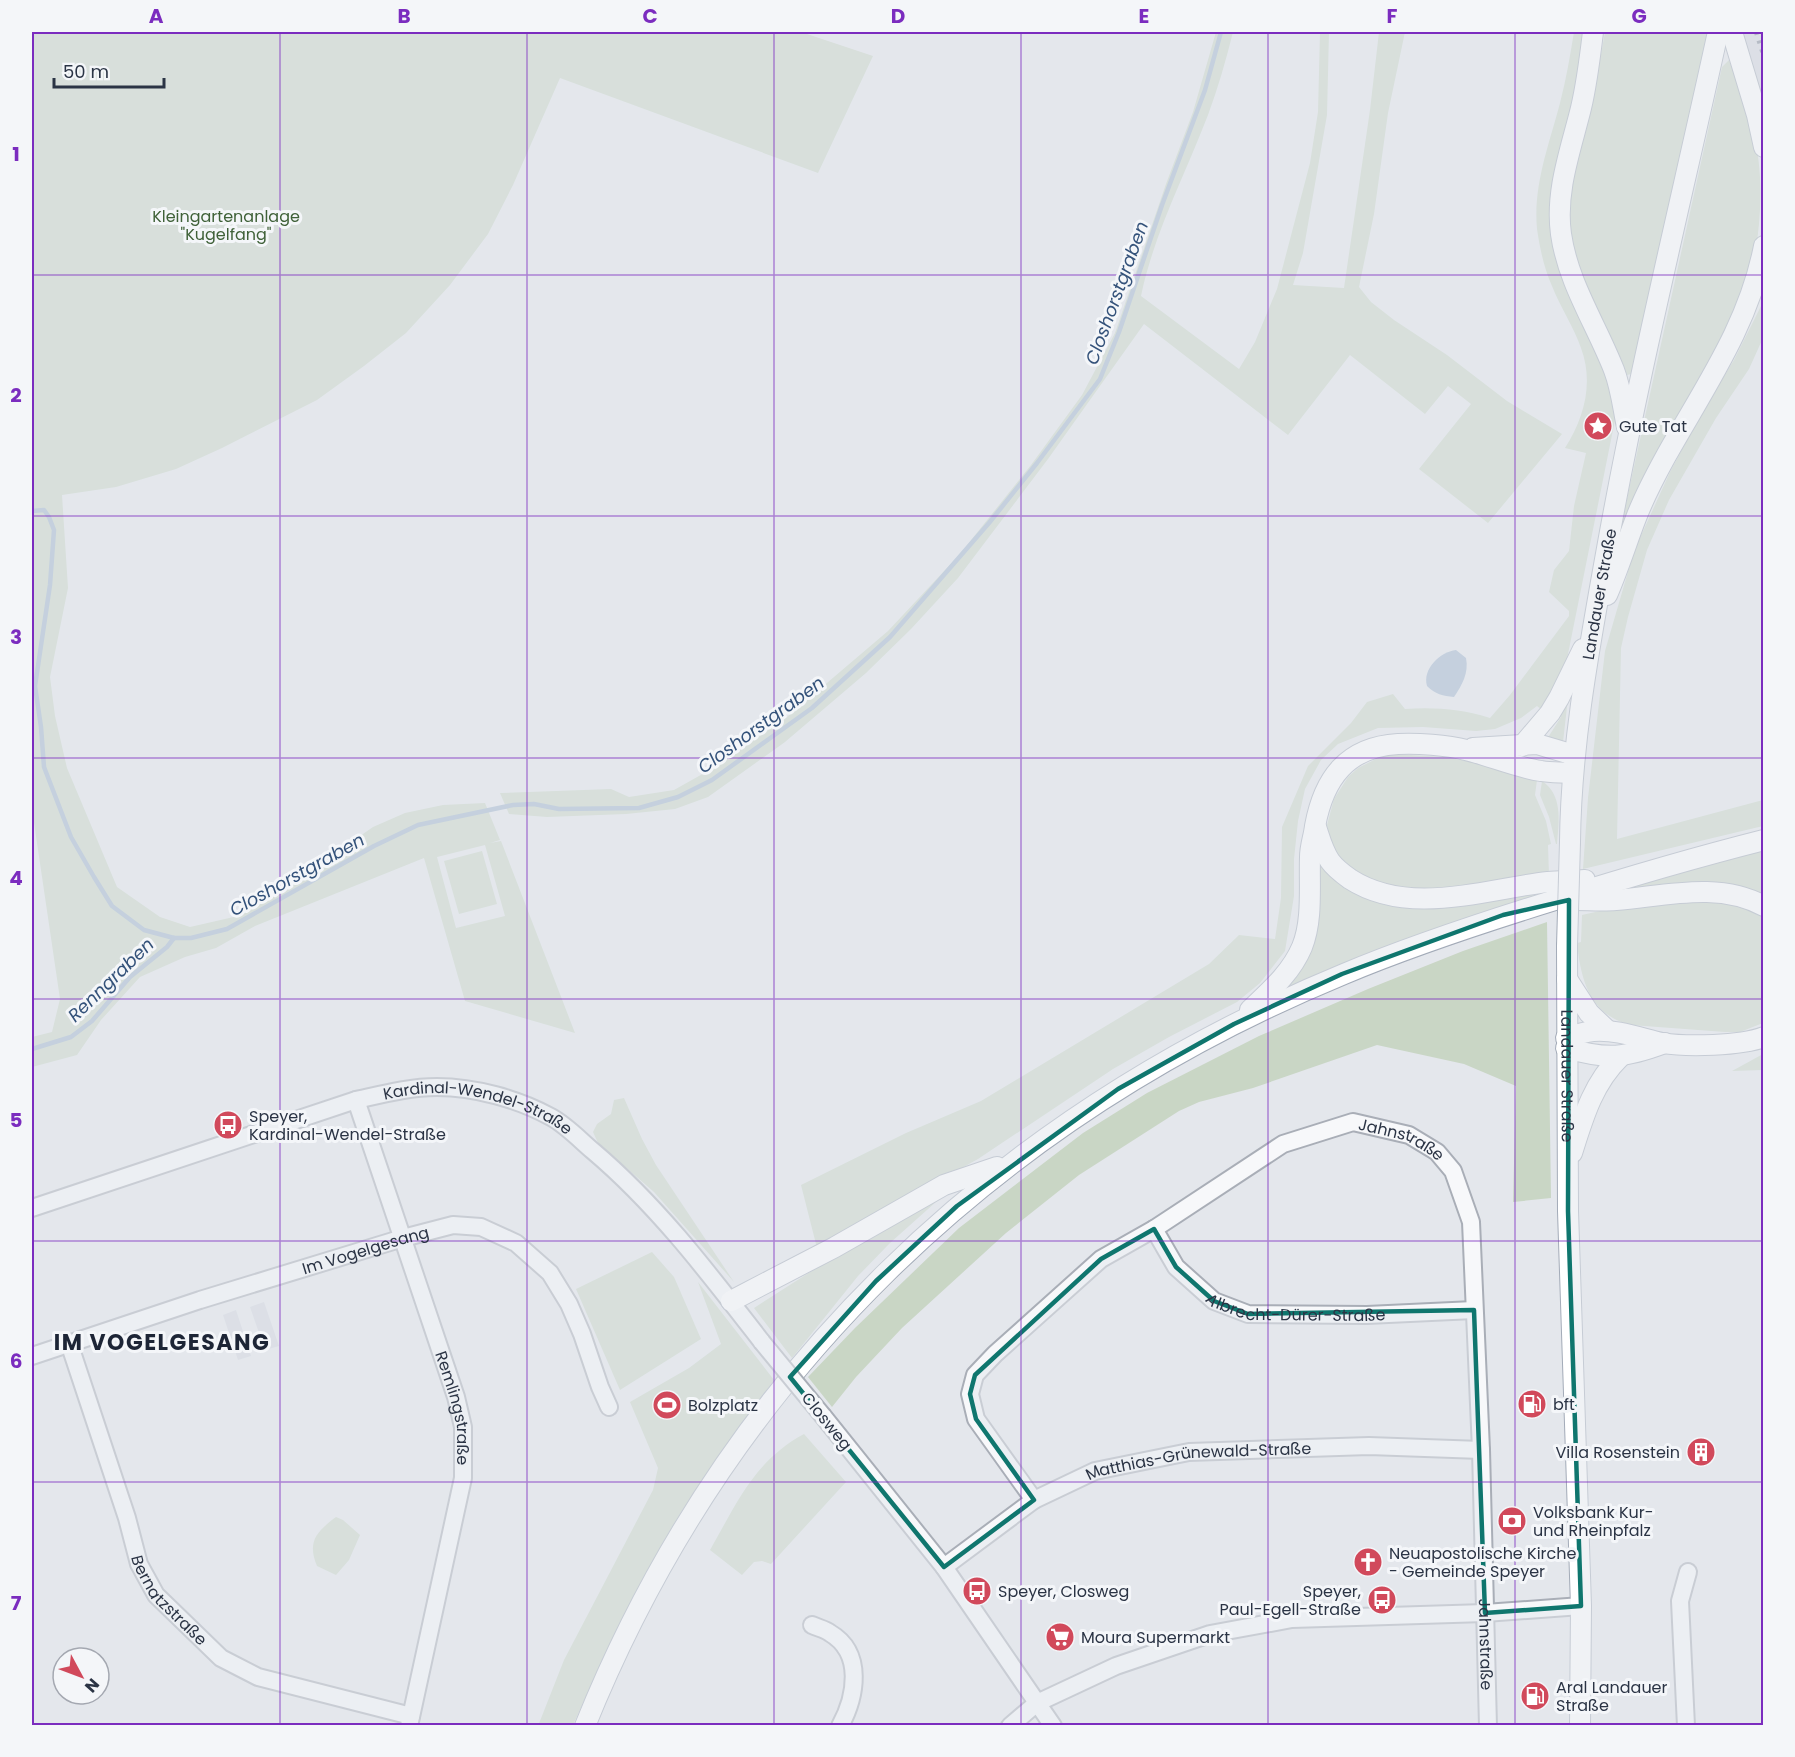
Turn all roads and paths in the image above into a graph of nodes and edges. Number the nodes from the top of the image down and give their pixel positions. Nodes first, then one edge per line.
1 (1593, 32) edge
2 (1718, 32) edge
3 (1735, 39) edge
4 (1764, 147) edge
5 (1764, 246) edge
6 (1628, 432) junction
7 (1592, 629) junction
8 (1522, 746) junction
9 (1464, 749) junction
10 (1573, 764) junction
11 (1316, 824) junction
12 (1764, 840) edge
13 (1625, 878) junction
14 (1554, 900) junction
15 (1764, 906) edge
16 (1566, 976) junction
17 (1234, 1024) junction
18 (1608, 1031) junction
19 (1764, 1037) edge
20 (1566, 1043) junction
21 (1665, 1043) junction
22 (1620, 1057) junction
23 (356, 1100) junction
24 (577, 1137) joint
25 (1013, 1161) junction
26 (1568, 1167) junction
27 (32, 1208) edge
28 (1154, 1229) junction
29 (403, 1238) junction
30 (730, 1301) junction
31 (1474, 1310) junction
32 (69, 1343) junction
33 (32, 1356) edge
34 (609, 1407) dead end
35 (1481, 1450) junction
36 (1034, 1500) junction
37 (944, 1567) junction
38 (1688, 1572) dead end
39 (1581, 1606) junction
40 (1485, 1613) junction
41 (813, 1625) dead end
42 (1037, 1703) junction
43 (410, 1721) edge
44 (585, 1725) edge
45 (840, 1725) edge
46 (1010, 1725) edge
47 (1053, 1725) edge
48 (1488, 1725) edge
49 (1580, 1725) edge
50 (1686, 1725) edge

1 - 6 main road
2 - 6 main road, Landauer Straße
3 - 4 main road
5 - 7 main road
6 - 7 main road, Landauer Straße
7 - 8 main road
7 - 10 main road, Landauer Straße
8 - 9 main road
8 - 10 main road
9 - 10 main road
9 - 11 main road
10 - 16 main road, Landauer Straße, bridge
11 - 13 main road
11 - 17 main road
12 - 13 main road
13 - 14 main road
14 - 15 main road
14 - 17 main road
16 - 18 main road
16 - 20 main road, Landauer Straße
17 - 25 main road
18 - 20 main road
18 - 21 main road
19 - 21 main road
20 - 22 main road
20 - 26 main road, Landauer Straße
21 - 22 main road
22 - 26 main road
23 - 24 street, Kardinal-Wendel-Straße
23 - 27 street, Kardinal-Wendel-Straße
23 - 29 street, Remlingstraße
24 - 30 street, Closweg
25 - 30 main road
25 - 44 main road
26 - 39 main road, Landauer Straße
28 - 31 street, Albrecht-Dürer-Straße
28 - 31 street, Jahnstraße
28 - 36 street, Jahnstraße
29 - 32 street, Im Vogelgesang
29 - 34 street, Im Vogelgesang
29 - 43 street, Remlingstraße
30 - 37 street, Closweg, bridge
31 - 35 street, Jahnstraße
32 - 33 street, Im Vogelgesang
32 - 43 street, Bernatzstraße
35 - 36 street, Matthias-Grünewald-Straße
35 - 40 street, Jahnstraße
36 - 37 street, Matthias-Grünewald-Straße
37 - 42 street, Closweg
38 - 50 street
39 - 40 street
39 - 49 main road, Landauer Straße
40 - 42 street
40 - 48 street, Jahnstraße
41 - 45 street
42 - 46 street
42 - 47 street, Closweg

